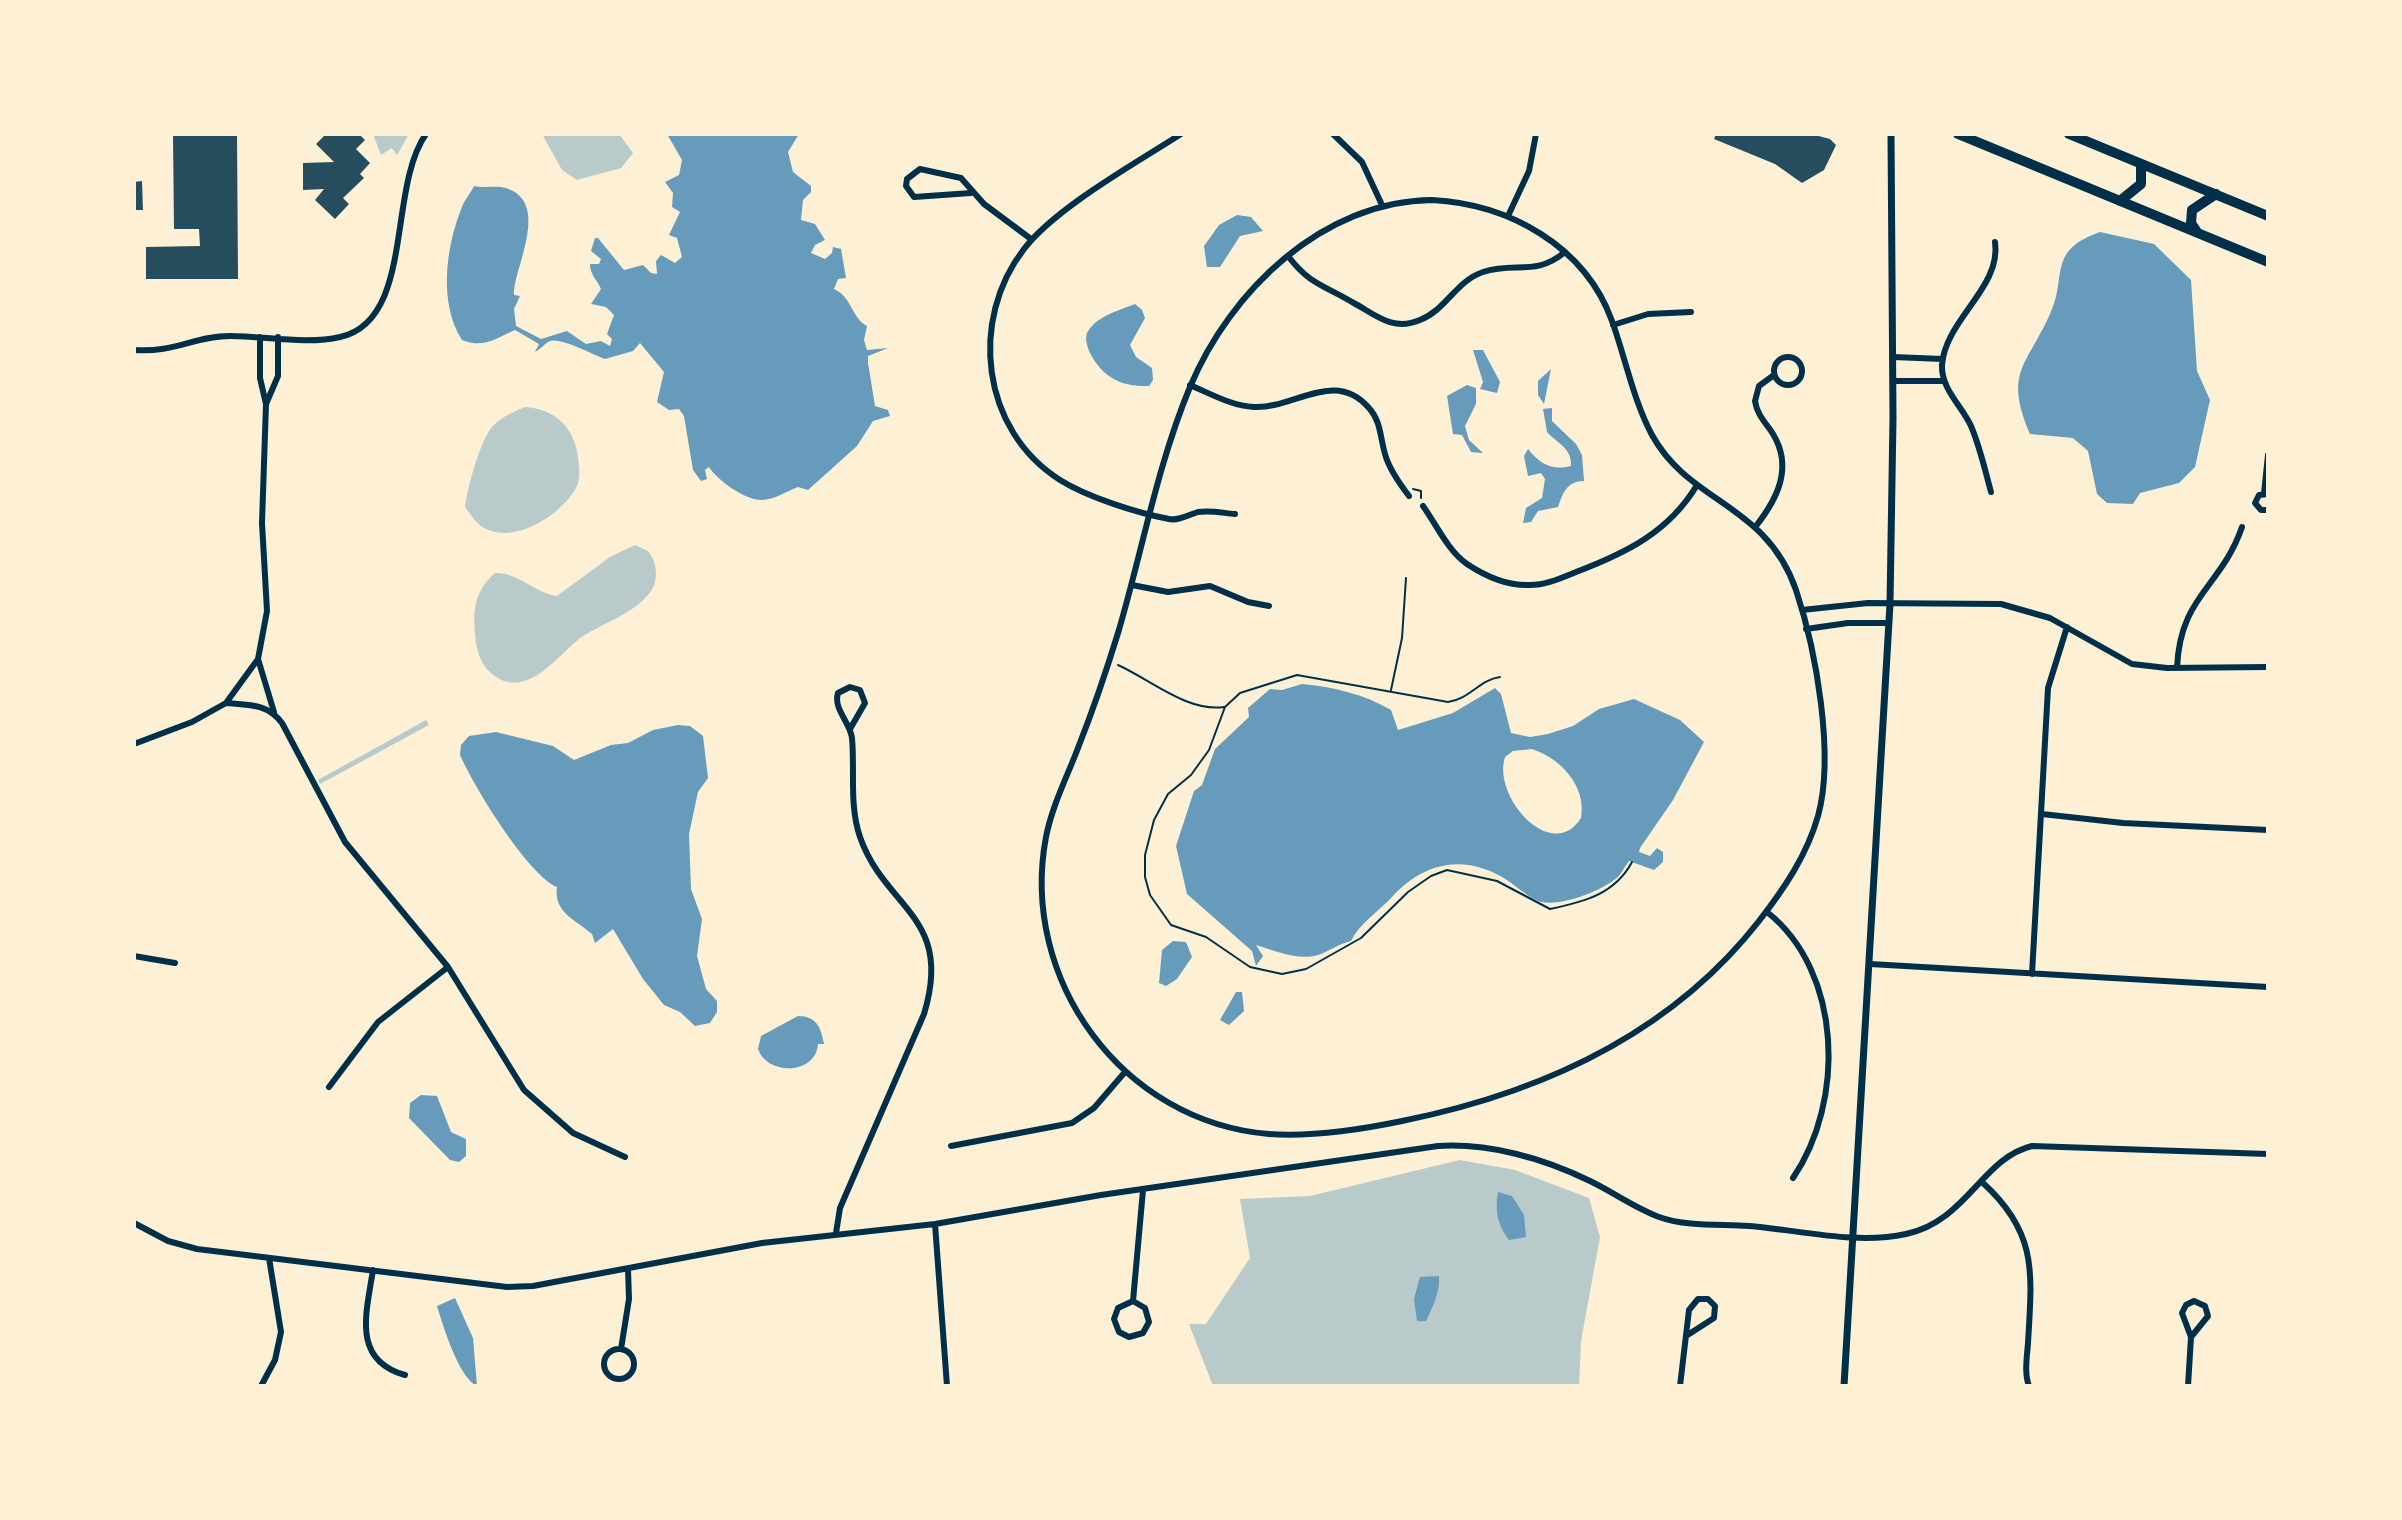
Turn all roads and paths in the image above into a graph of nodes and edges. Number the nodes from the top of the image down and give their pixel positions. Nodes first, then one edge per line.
1 (426, 134) edge
2 (1181, 134) edge
3 (1333, 134) edge
4 (1536, 134) edge
5 (1891, 134) edge
6 (1958, 134) edge
7 (2069, 134) edge
8 (2141, 164) junction
9 (971, 193) junction
10 (2216, 194) junction
11 (2120, 201) junction
12 (1382, 205) junction
13 (1508, 216) junction
14 (2268, 216) edge
15 (2197, 233) junction
16 (1031, 239) junction
17 (1995, 242) dead end
18 (1565, 252) junction
19 (1288, 256) junction
20 (2268, 262) edge
21 (1691, 312) dead end
22 (1613, 325) junction
23 (260, 337) junction
24 (278, 337) junction
25 (134, 350) edge
26 (1893, 357) junction
27 (1943, 359) junction
28 (1774, 375) junction
29 (1893, 381) junction
30 (1944, 381) junction
31 (1190, 385) junction
32 (266, 404) junction
33 (2268, 455) edge
34 (1697, 485) junction
35 (1991, 492) dead end
36 (2266, 493) edge
37 (1409, 496) dead end
38 (1423, 506) dead end
39 (2268, 510) edge
40 (1151, 513) junction
41 (1235, 514) dead end
42 (1756, 526) junction
43 (2242, 527) dead end
44 (1406, 578) dead end
45 (1132, 585) junction
46 (1890, 604) junction
47 (1269, 606) dead end
48 (1822, 607) junction
49 (1802, 610) junction
50 (1889, 623) junction
51 (1825, 626) junction
52 (2067, 627) junction
53 (1806, 629) junction
54 (258, 659) junction
55 (1119, 666) dead end
56 (2268, 667) edge
57 (2177, 668) junction
58 (1500, 677) dead end
59 (1391, 691) junction
60 (226, 703) junction
61 (1225, 707) junction
62 (274, 712) junction
63 (850, 729) junction
64 (134, 744) edge
65 (2042, 814) junction
66 (2268, 830) edge
67 (1632, 862) dead end
68 (1767, 912) junction
69 (134, 956) edge
70 (175, 963) dead end
71 (1870, 964) junction
72 (448, 967) junction
73 (2032, 974) junction
74 (2268, 987) edge
75 (1125, 1072) junction
76 (329, 1087) dead end
77 (951, 1146) dead end
78 (2268, 1154) edge
79 (625, 1157) dead end
80 (1793, 1178) dead end
81 (1983, 1183) junction
82 (1143, 1190) junction
83 (134, 1223) edge
84 (935, 1224) junction
85 (836, 1233) junction
86 (1853, 1236) junction
87 (269, 1258) junction
88 (628, 1269) junction
89 (373, 1270) junction
90 (1133, 1301) junction
91 (1686, 1336) junction
92 (2191, 1337) junction
93 (621, 1349) junction
94 (405, 1375) dead end
95 (2026, 1378) junction
96 (261, 1386) edge
97 (947, 1386) edge
98 (1680, 1386) edge
99 (1844, 1386) edge
100 (2017, 1386) edge
101 (2029, 1386) edge
102 (2188, 1386) edge

1 - 24 street
2 - 16 street
3 - 12 street
4 - 13 street
5 - 26 street
6 - 11 highway
7 - 8 highway
8 - 10 highway
8 - 11 highway
9 - 9 street
9 - 16 street
10 - 14 highway
10 - 15 highway
11 - 15 highway
12 - 13 street
12 - 19 street
13 - 18 street
15 - 20 highway
16 - 40 street
17 - 27 street
18 - 19 street
18 - 22 street
19 - 31 street
21 - 22 street
22 - 34 street
23 - 24 street
23 - 25 street
23 - 32 street
24 - 32 street
26 - 27 street
26 - 29 street
27 - 30 street
28 - 28 street
28 - 42 street
29 - 30 street
29 - 46 street
30 - 35 street
31 - 37 street
31 - 40 street
32 - 54 street
33 - 36 street
34 - 38 street
34 - 42 street
36 - 39 street
40 - 41 street
40 - 45 street
42 - 49 street
43 - 57 street
44 - 59 path
45 - 47 street
45 - 75 street
46 - 48 street
46 - 50 street
46 - 52 street
48 - 49 street
48 - 51 street
49 - 53 street
50 - 51 street
50 - 71 street
51 - 53 street
52 - 57 street
52 - 65 street
53 - 68 street
54 - 60 street
54 - 62 street
55 - 61 path
56 - 57 street
58 - 59 path
59 - 61 path
60 - 62 street
60 - 64 street
61 - 67 path
62 - 72 street
63 - 63 street
63 - 85 street
65 - 66 street
65 - 73 street
68 - 75 street
68 - 80 street
69 - 70 street
71 - 73 street
71 - 86 street
72 - 76 street
72 - 79 street
73 - 74 street
75 - 77 street
78 - 81 street
81 - 86 street
81 - 95 street
82 - 84 street
82 - 86 street
82 - 90 street
83 - 87 street
84 - 85 street
84 - 97 street
85 - 88 street
86 - 99 street
87 - 89 street
87 - 96 street
88 - 89 street
88 - 93 street
89 - 94 street
90 - 90 street
91 - 91 street
91 - 98 street
92 - 92 street
92 - 102 street
93 - 93 street
95 - 100 street
95 - 101 street

